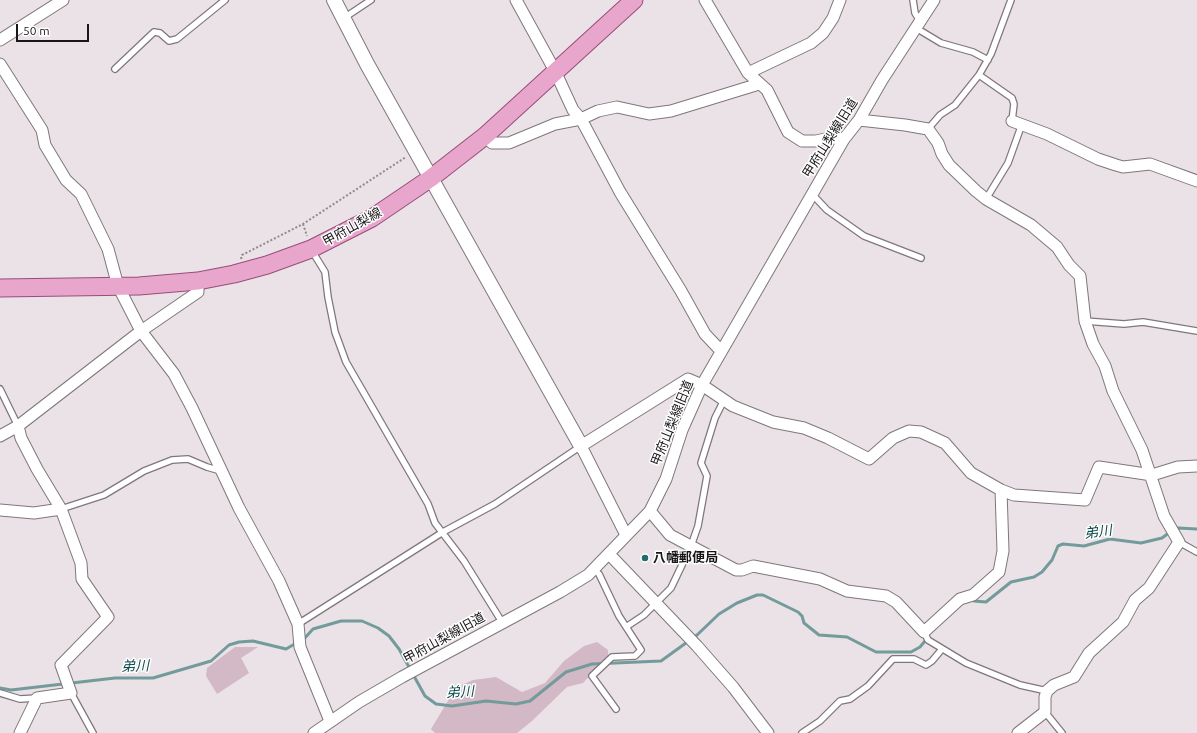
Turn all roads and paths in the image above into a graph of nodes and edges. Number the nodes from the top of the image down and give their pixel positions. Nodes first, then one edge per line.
1 (63, 0) edge
2 (225, 0) edge
3 (334, 0) edge
4 (371, 0) edge
5 (516, 0) edge
6 (634, 0) edge
7 (705, 0) edge
8 (840, 0) edge
9 (913, 0) edge
10 (934, 0) edge
11 (1011, 0) edge
12 (344, 18) junction
13 (918, 24) junction
14 (0, 40) edge
15 (988, 60) junction
16 (0, 64) edge
17 (115, 69) dead end
18 (555, 71) junction
19 (748, 73) junction
20 (980, 75) junction
21 (759, 84) junction
22 (581, 119) junction
23 (859, 120) junction
24 (1017, 123) junction
25 (928, 129) junction
26 (485, 136) junction
27 (844, 139) junction
28 (417, 151) junction
29 (431, 178) junction
30 (1197, 181) edge
31 (812, 194) junction
32 (986, 199) junction
33 (311, 249) junction
34 (921, 258) dead end
35 (234, 274) junction
36 (198, 280) junction
37 (118, 286) junction
38 (0, 288) edge
39 (1085, 321) junction
40 (141, 331) junction
41 (1197, 331) edge
42 (721, 351) junction
43 (702, 385) junction
44 (0, 389) edge
45 (724, 400) junction
46 (18, 426) junction
47 (0, 436) edge
48 (581, 446) junction
49 (1197, 466) edge
50 (221, 471) junction
51 (1152, 475) junction
52 (1001, 490) junction
53 (0, 510) edge
54 (61, 510) junction
55 (650, 511) junction
56 (443, 532) junction
57 (626, 535) junction
58 (1176, 535) junction
59 (691, 546) junction
60 (1197, 552) edge
61 (609, 554) junction
62 (593, 570) junction
63 (656, 604) junction
64 (502, 622) junction
65 (626, 627) junction
66 (298, 628) junction
67 (924, 632) junction
68 (942, 648) junction
69 (70, 691) junction
70 (1047, 691) junction
71 (0, 693) edge
72 (37, 698) junction
73 (616, 709) dead end
74 (1045, 712) junction
75 (330, 721) junction
76 (20, 733) edge
77 (93, 733) edge
78 (314, 733) edge
79 (768, 733) edge
80 (802, 733) edge
81 (1018, 733) edge
82 (1062, 733) edge

1 - 14 street
2 - 17 lane
3 - 12 street
4 - 12 lane
5 - 18 street
6 - 18 main road, 甲府山梨線
7 - 19 street
8 - 19 street
9 - 13 lane
10 - 13 street, 甲府山梨線旧道
11 - 15 lane
12 - 28 street
13 - 15 lane
13 - 23 street, 甲府山梨線旧道
15 - 20 lane
16 - 37 street
18 - 22 street
18 - 26 main road, 甲府山梨線
19 - 21 street
20 - 24 lane
20 - 25 lane
21 - 22 street
21 - 27 street
22 - 26 street
22 - 42 street
23 - 25 street
23 - 27 street, 甲府山梨線旧道
24 - 30 street
24 - 32 lane
25 - 32 street
26 - 29 main road, 甲府山梨線
27 - 31 street, 甲府山梨線旧道
28 - 29 street
28 - 35 path
29 - 33 main road, 甲府山梨線
29 - 48 street
31 - 34 lane
31 - 42 street, 甲府山梨線旧道
32 - 39 street
33 - 35 main road, 甲府山梨線
33 - 56 lane
35 - 36 main road, 甲府山梨線
36 - 37 main road, 甲府山梨線
36 - 40 street
37 - 38 main road, 甲府山梨線
37 - 40 street
39 - 41 lane
39 - 51 street
40 - 46 street
40 - 50 street
42 - 43 street, 甲府山梨線旧道
43 - 45 street
43 - 48 street
43 - 55 street, 甲府山梨線旧道
44 - 46 lane
45 - 52 street
45 - 59 lane
46 - 47 street
46 - 54 street
48 - 56 lane
48 - 57 street
49 - 51 street
50 - 54 lane
50 - 66 street
51 - 52 street
51 - 58 street
52 - 67 street
53 - 54 street
54 - 69 street
55 - 57 street, 甲府山梨線旧道
55 - 59 street
56 - 64 lane
56 - 66 lane
57 - 61 street, 甲府山梨線旧道
58 - 60 lane
58 - 70 street
59 - 63 lane
59 - 67 street
61 - 62 street, 甲府山梨線旧道
61 - 63 street
62 - 64 street, 甲府山梨線旧道
62 - 65 lane
63 - 65 lane
63 - 79 street
64 - 75 street, 甲府山梨線旧道
65 - 73 lane
66 - 75 street
67 - 68 lane
68 - 70 lane
68 - 80 lane
69 - 72 street
69 - 77 lane
70 - 74 street
71 - 72 lane
72 - 76 street
74 - 81 street
74 - 82 lane
75 - 78 street, 甲府山梨線旧道

